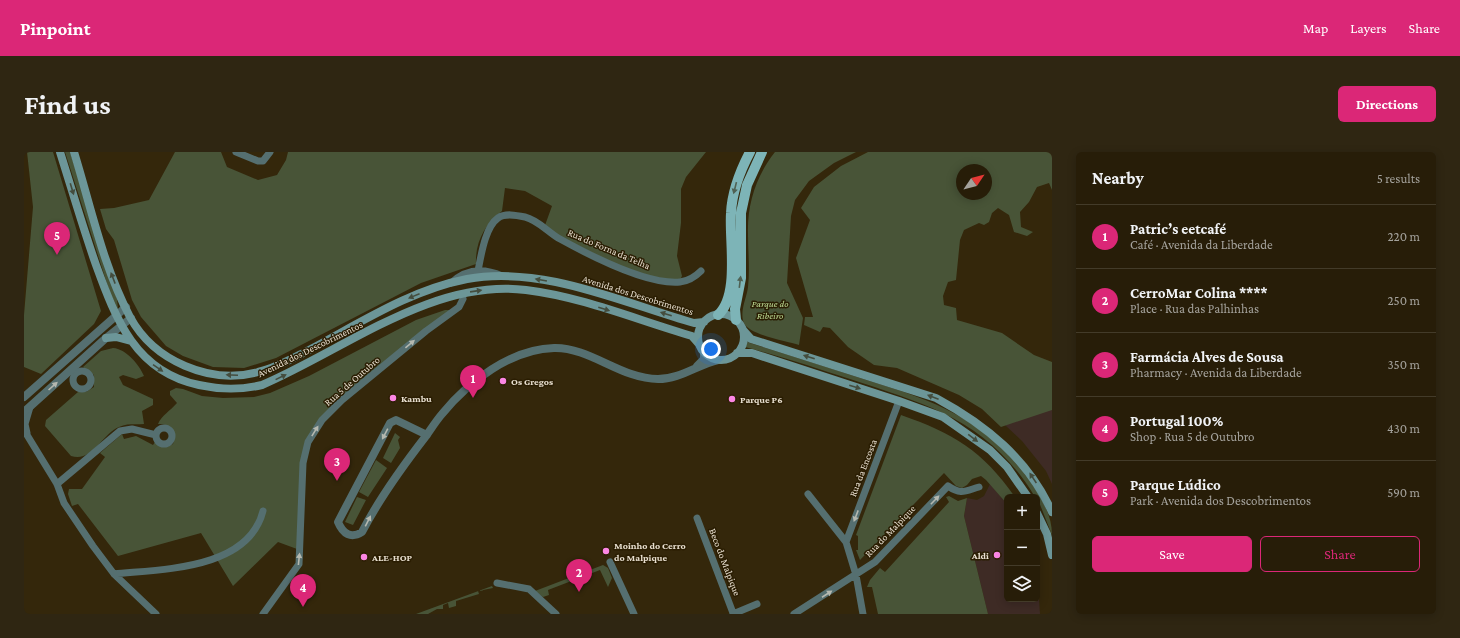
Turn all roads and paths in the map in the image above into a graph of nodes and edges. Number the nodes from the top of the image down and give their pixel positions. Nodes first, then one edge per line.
1 (60, 152) edge
2 (74, 152) edge
3 (236, 152) edge
4 (270, 152) edge
5 (750, 152) edge
6 (762, 152) edge
7 (478, 271) junction
8 (701, 271) dead end
9 (504, 276) junction
10 (451, 283) junction
11 (463, 299) dead end
12 (126, 307) junction
13 (116, 315) junction
14 (718, 315) junction
15 (131, 318) junction
16 (736, 320) junction
17 (704, 322) junction
18 (121, 326) junction
19 (742, 330) junction
20 (106, 338) junction
21 (131, 341) junction
22 (699, 344) junction
23 (704, 352) junction
24 (737, 353) junction
25 (718, 360) junction
26 (697, 367) junction
27 (24, 397) edge
28 (899, 401) junction
29 (30, 406) junction
30 (24, 412) edge
31 (25, 427) edge
32 (156, 435) dead end
33 (427, 435) junction
34 (57, 484) junction
35 (979, 487) dead end
36 (808, 494) dead end
37 (1026, 494) edge
38 (263, 511) dead end
39 (1052, 512) edge
40 (697, 518) dead end
41 (1040, 519) edge
42 (846, 542) junction
43 (1052, 554) edge
44 (610, 562) dead end
45 (114, 574) junction
46 (856, 575) junction
47 (497, 583) dead end
48 (757, 604) dead end
49 (156, 614) edge
50 (263, 614) edge
51 (556, 614) edge
52 (634, 614) edge
53 (733, 614) edge
54 (794, 614) edge
55 (863, 614) edge

1 -> 13 main road, Avenida dos Descobrimentos
12 -> 2 main road, Avenida dos Descobrimentos
3 - 4 street
5 -> 14 main road
16 -> 6 main road
7 - 8 street, Rua do Forna da Telha
7 - 9 street
7 - 10 street
9 - 10 main road, Avenida dos Descobrimentos
17 -> 9 main road, Avenida dos Descobrimentos
10 -> 15 main road, Avenida dos Descobrimentos
50 -> 11 street, Rua 5 de Outubro
12 - 13 street
12 - 15 main road, Avenida dos Descobrimentos
13 - 18 main road, Avenida dos Descobrimentos
13 - 27 street
14 - 16 main road
14 - 17 main road
15 - 18 street
16 - 19 main road
17 - 22 main road
18 - 20 street
18 - 21 main road, Avenida dos Descobrimentos
19 - 24 main road
39 -> 19 main road
20 - 21 main road
29 -> 20 street
21 -> 22 main road, Avenida dos Descobrimentos
22 - 23 main road
23 - 25 main road
23 - 26 street
24 - 25 main road
24 -> 28 main road
25 - 26 street
26 - 33 street
28 -> 37 main road
28 -> 42 street, Rua da Encosta
29 - 30 street
29 - 31 street
31 - 34 street
32 - 34 street
33 -> 33 street
34 - 45 street
46 -> 35 street, Rua do Malpique
36 - 42 street
38 - 45 street
40 - 53 street, Beco do Malpique
41 - 43 main road
42 - 46 street
44 - 52 street
45 - 49 street
54 -> 46 street, Rua do Malpique
46 - 55 street
47 - 51 street
48 - 53 street, Beco do Malpique

